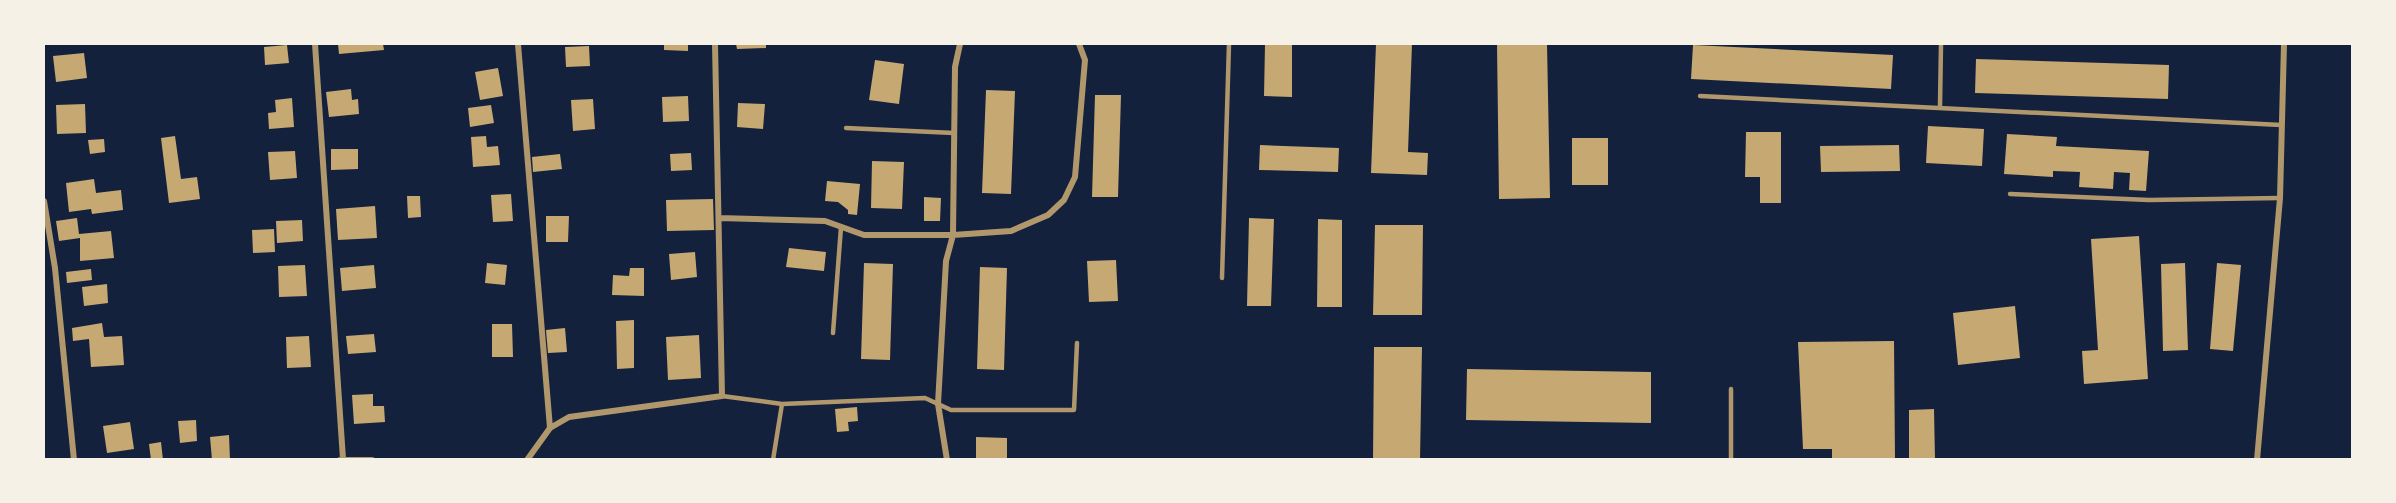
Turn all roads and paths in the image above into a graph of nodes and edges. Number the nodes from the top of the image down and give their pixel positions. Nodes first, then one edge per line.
1 (315, 44) edge
2 (518, 44) edge
3 (715, 44) edge
4 (960, 44) edge
5 (1079, 44) edge
6 (1229, 44) edge
7 (1941, 44) edge
8 (2284, 44) edge
9 (1700, 96) dead end
10 (1940, 106) junction
11 (2281, 125) junction
12 (846, 128) dead end
13 (954, 133) junction
14 (2010, 194) dead end
15 (2280, 198) junction
16 (44, 201) edge
17 (719, 218) junction
18 (841, 227) junction
19 (953, 235) junction
20 (1222, 278) dead end
21 (833, 333) dead end
22 (1077, 343) dead end
23 (1731, 389) dead end
24 (722, 396) junction
25 (782, 404) junction
26 (938, 404) junction
27 (550, 428) junction
28 (74, 459) edge
29 (342, 459) edge
30 (372, 459) edge
31 (527, 459) edge
32 (773, 459) edge
33 (947, 459) edge
34 (1731, 459) edge
35 (2257, 459) edge

1 - 29 street
2 - 27 street
3 - 17 street
4 - 13 street
5 - 19 street
6 - 20 lane
7 - 10 lane
8 - 11 street
9 - 10 lane
10 - 11 lane
11 - 15 street
12 - 13 lane
13 - 19 street
14 - 15 lane
15 - 35 street
16 - 28 street
17 - 18 street
17 - 24 street
18 - 19 street
18 - 21 lane
19 - 26 street
22 - 26 lane
23 - 34 lane
24 - 25 lane
24 - 27 street
25 - 26 lane
25 - 32 lane
26 - 33 street
27 - 31 street
29 - 30 street

